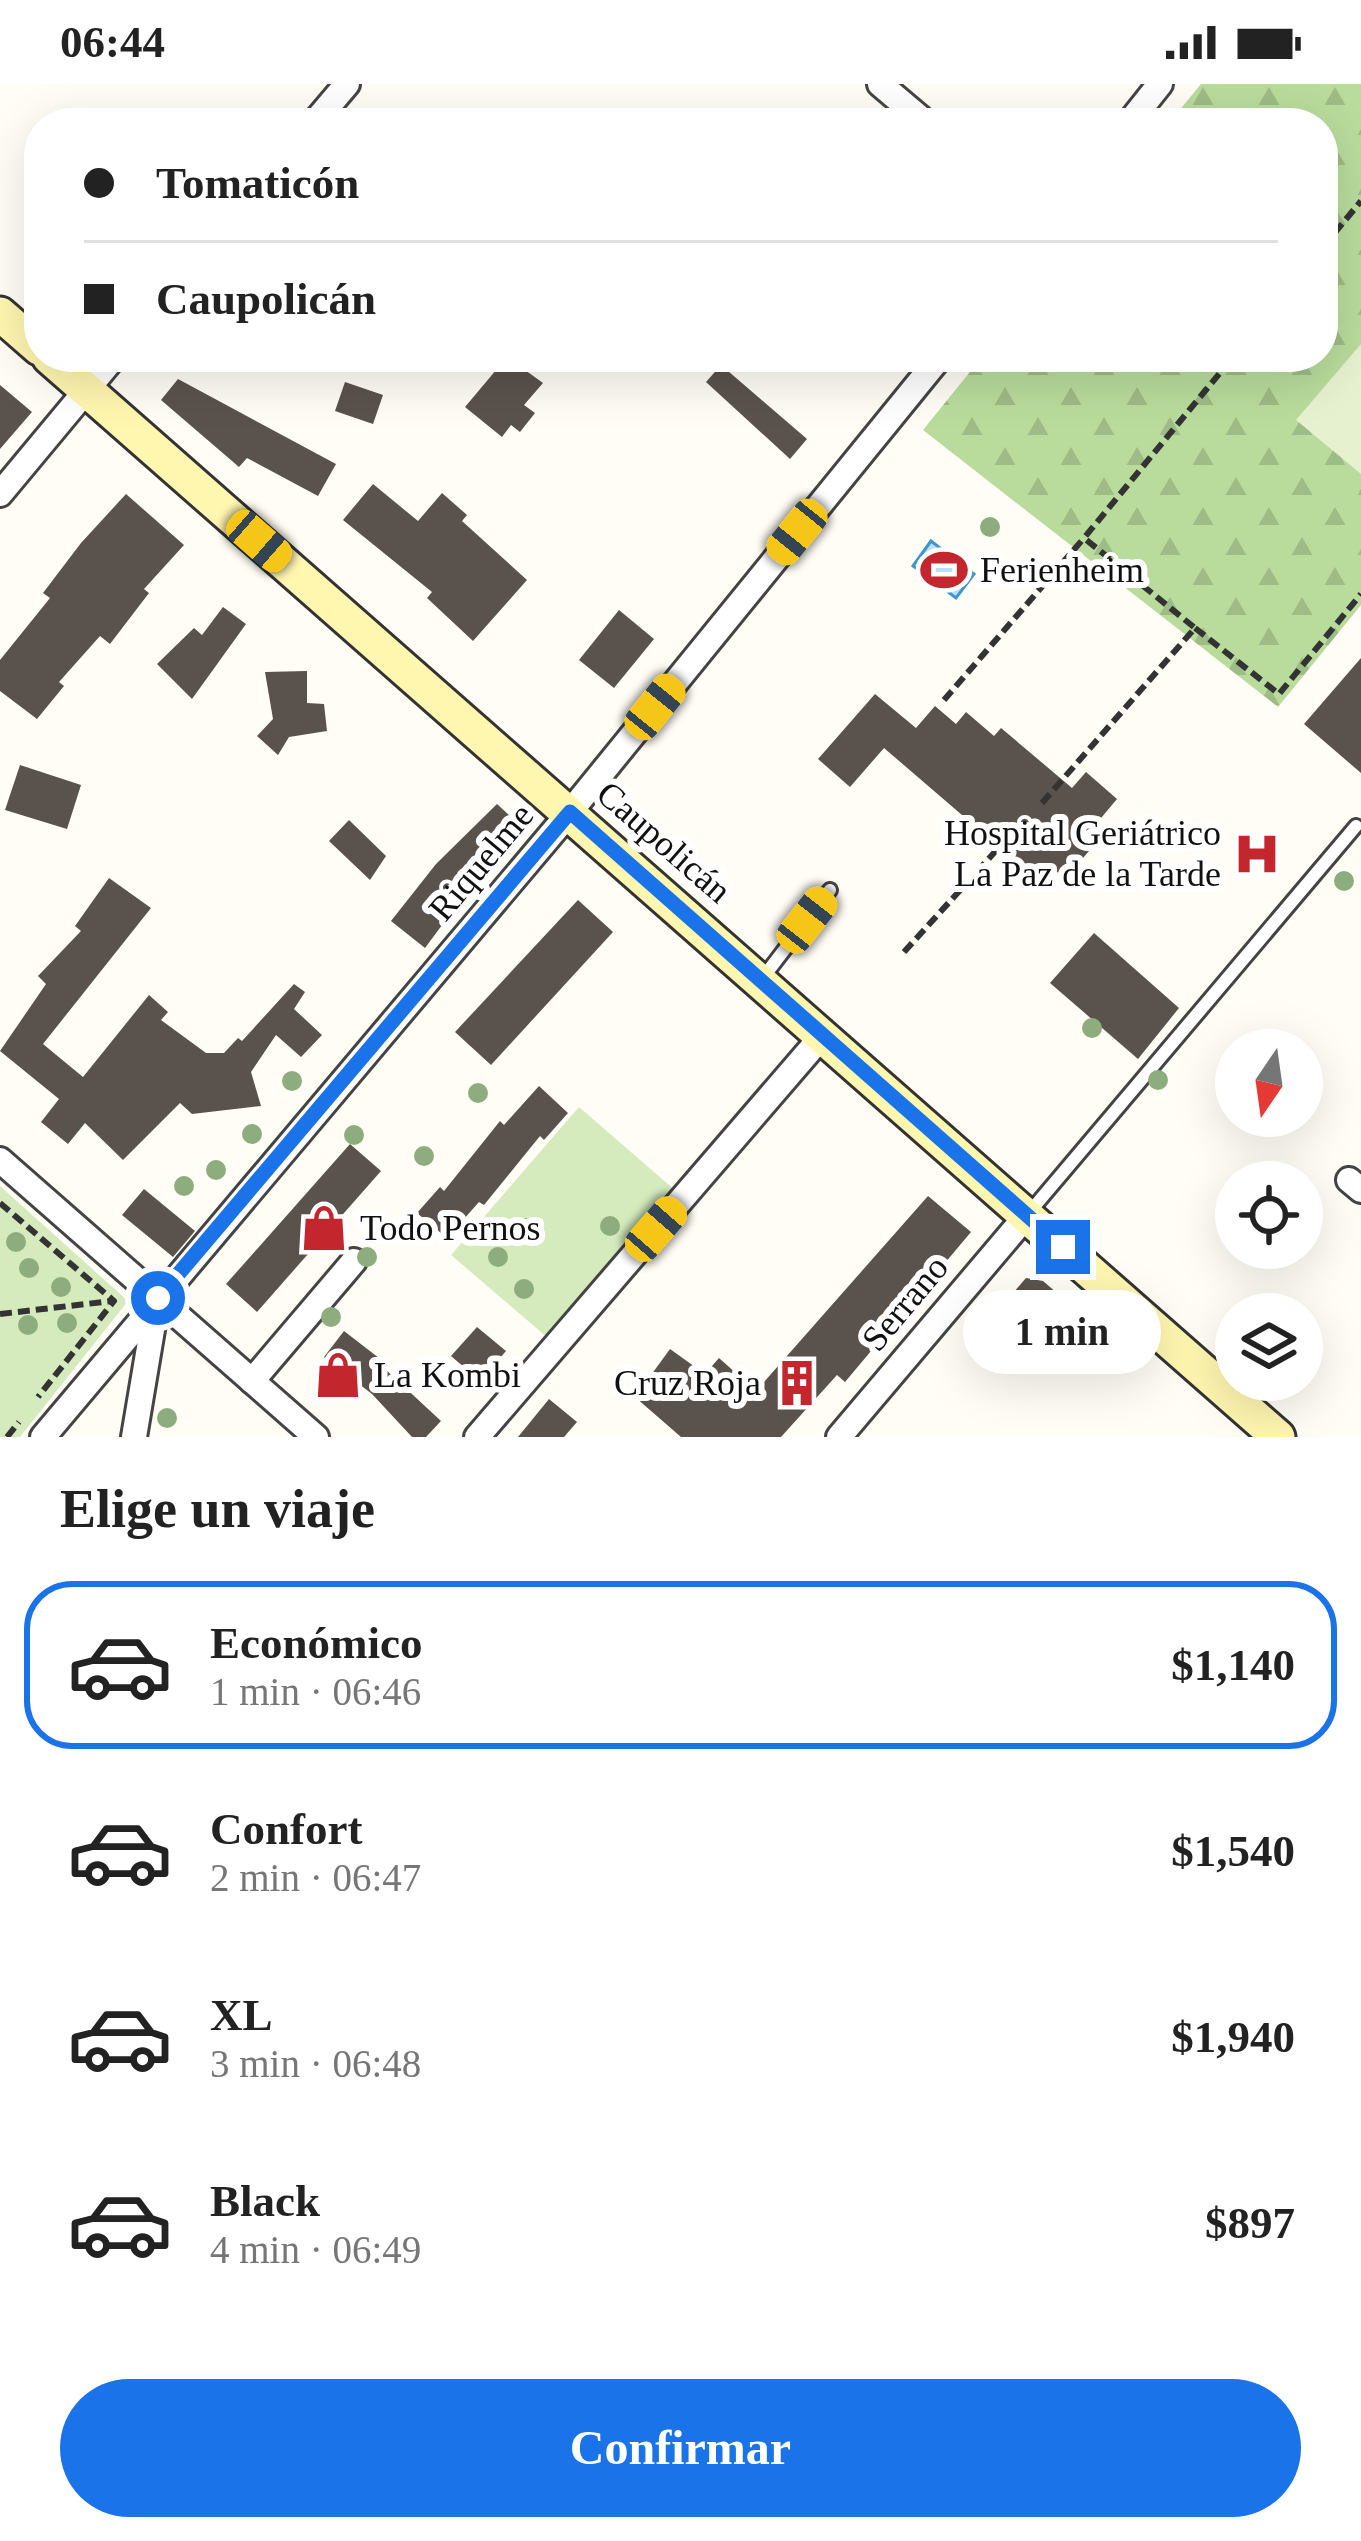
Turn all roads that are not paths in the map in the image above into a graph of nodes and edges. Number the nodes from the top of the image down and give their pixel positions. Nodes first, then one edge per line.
1 (347, 84) edge
2 (880, 84) edge
3 (1160, 84) edge
4 (327, 108) edge
5 (908, 108) edge
6 (1141, 108) edge
7 (0, 314) edge
8 (24, 335) edge
9 (66, 372) edge
10 (101, 372) edge
11 (928, 372) edge
12 (86, 389) junction
13 (0, 494) edge
14 (570, 812) junction
15 (1356, 826) dead end
16 (830, 890) dead end
17 (761, 980) junction
18 (823, 1035) junction
19 (0, 1160) edge
20 (1027, 1215) junction
21 (354, 1261) dead end
22 (158, 1298) junction
23 (252, 1381) junction
24 (43, 1437) edge
25 (134, 1437) edge
26 (316, 1437) edge
27 (477, 1437) edge
28 (839, 1437) edge
29 (1278, 1437) edge

1 - 4 street
2 - 5 street
3 - 6 street
7 - 8 street
9 - 12 street, Caupolicán
10 - 12 street
11 - 14 street, Riquelme
12 - 13 street
12 - 14 street, Caupolicán
14 - 17 street, Caupolicán
14 - 22 street, Riquelme
15 - 20 lane
16 - 17 lane
17 - 18 street, Caupolicán
18 - 20 street, Caupolicán
18 - 27 street
19 - 22 street
20 - 28 street, Serrano
20 - 29 street, Caupolicán
21 - 23 street
22 - 23 street
22 - 24 street, Riquelme
22 - 25 street
23 - 26 street

